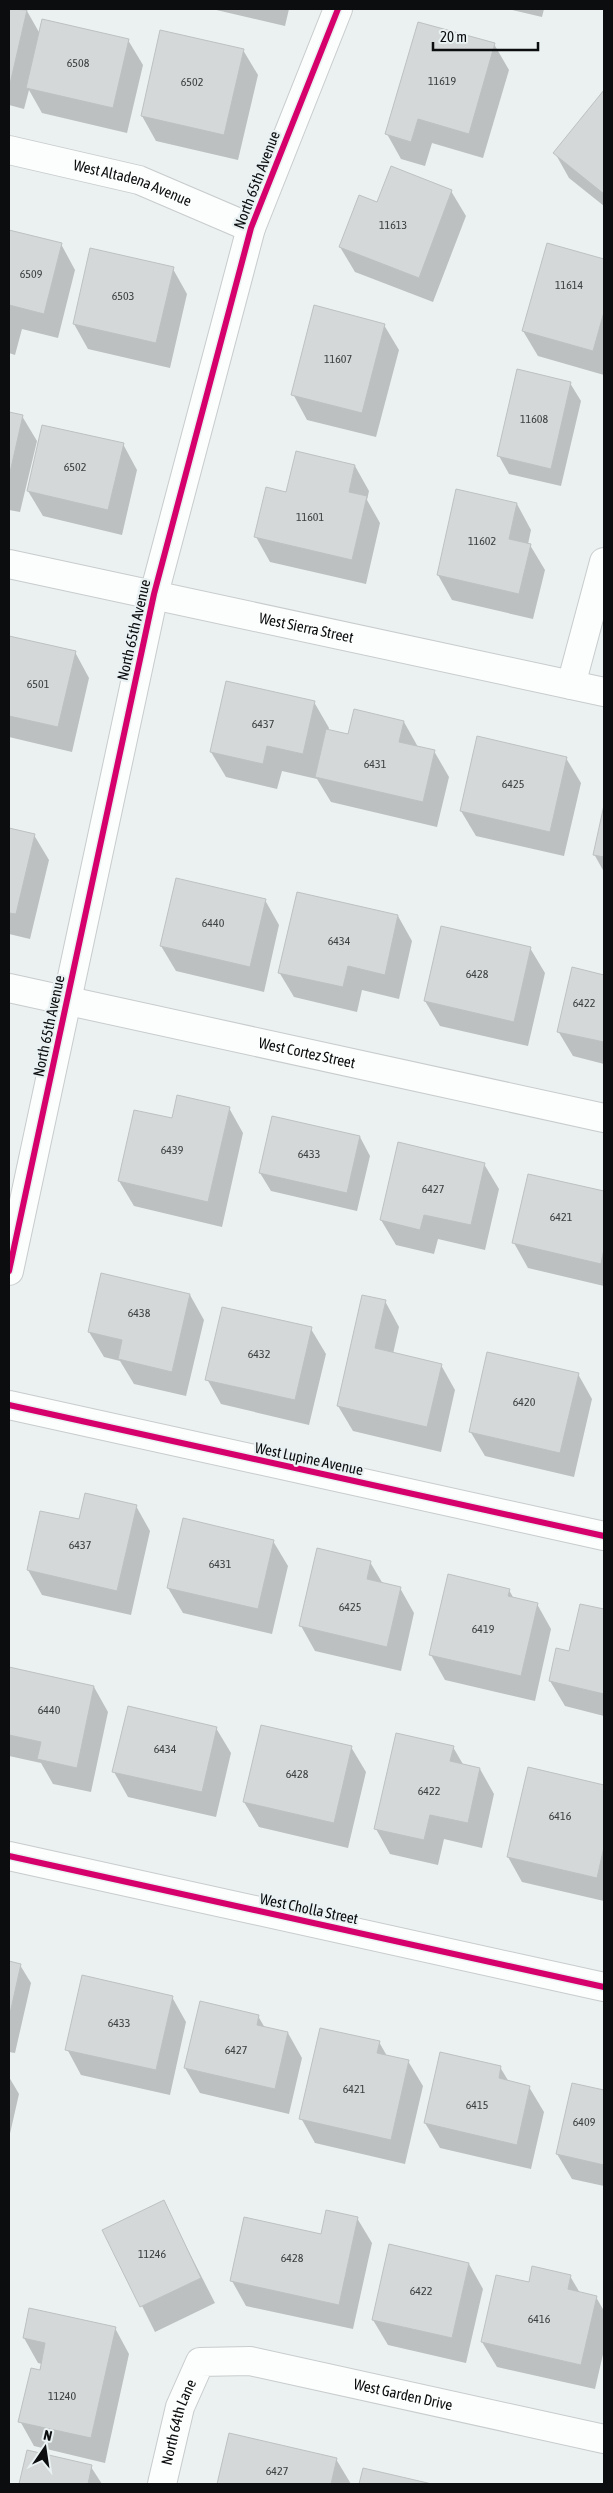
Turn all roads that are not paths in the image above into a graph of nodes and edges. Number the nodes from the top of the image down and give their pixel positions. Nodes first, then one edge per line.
1 (338, 9) edge
2 (9, 150) edge
3 (251, 228) junction
4 (604, 562) edge
5 (9, 564) edge
6 (154, 594) junction
7 (571, 685) junction
8 (604, 692) edge
9 (9, 988) edge
10 (67, 1001) junction
11 (604, 1118) edge
12 (9, 1271) edge
13 (9, 1405) edge
14 (604, 1536) edge
15 (9, 1856) edge
16 (604, 1987) edge
17 (200, 2362) joint
18 (604, 2439) edge
19 (162, 2484) edge

1 - 3 street, North 65th Avenue
2 - 3 street, West Altadena Avenue
3 - 6 street, North 65th Avenue
4 - 7 street
5 - 6 street, West Sierra Street
6 - 7 street, West Sierra Street
6 - 10 street, North 65th Avenue
7 - 8 street, West Sierra Street
9 - 10 street, West Cortez Street
10 - 11 street, West Cortez Street
10 - 12 street, North 65th Avenue
13 - 14 street, West Lupine Avenue
15 - 16 street, West Cholla Street
17 - 18 street, West Garden Drive
17 - 19 street, North 64th Lane

